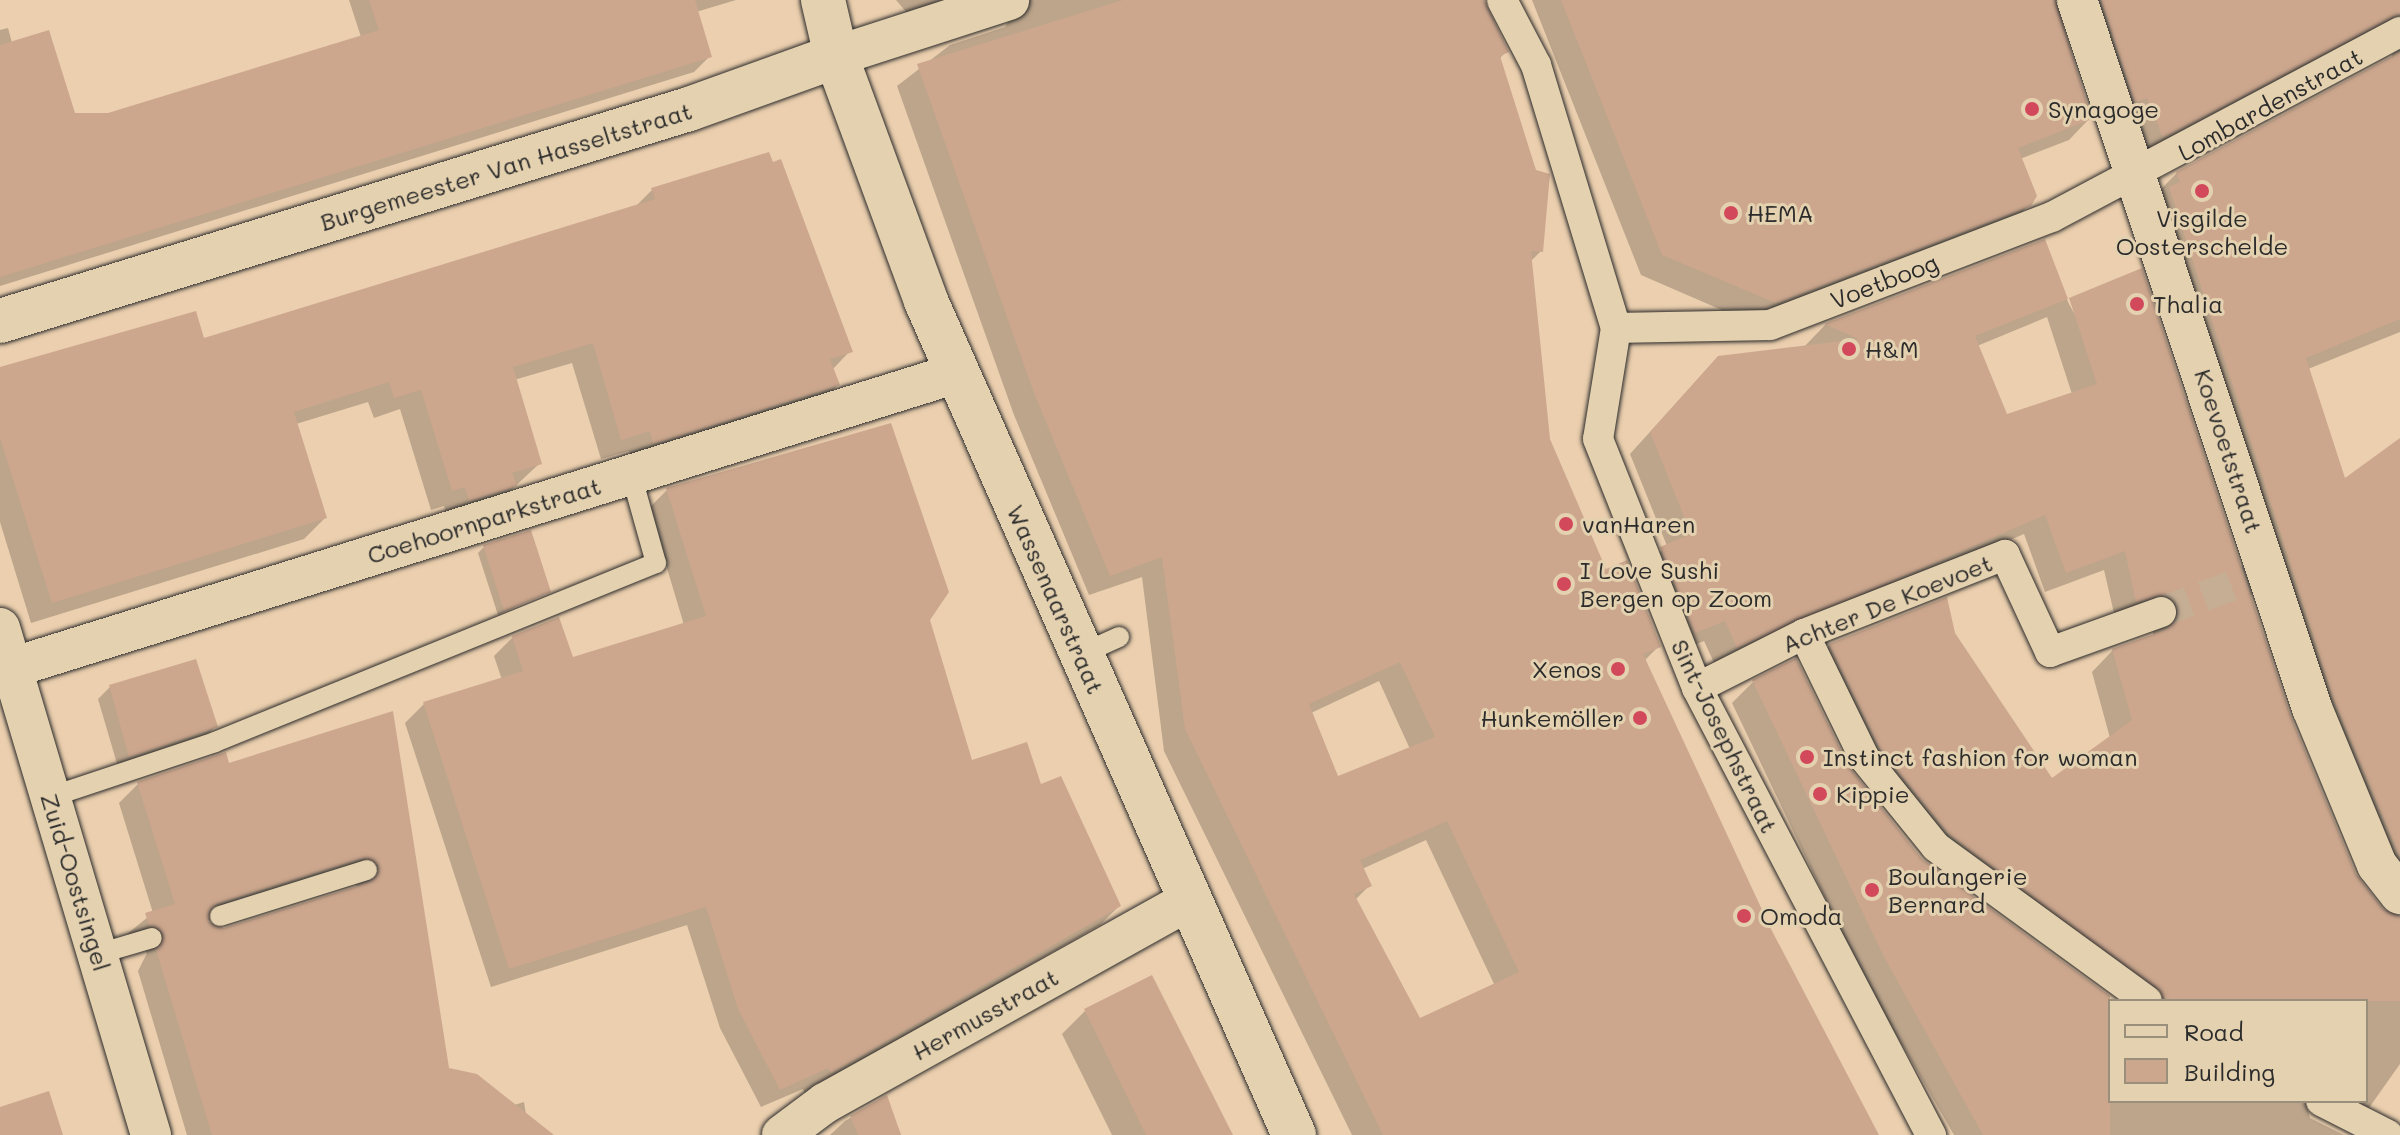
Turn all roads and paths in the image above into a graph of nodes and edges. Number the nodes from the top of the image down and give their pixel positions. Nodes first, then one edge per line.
1 (823, 0) edge
2 (1009, 0) edge
3 (1502, 0) edge
4 (2077, 0) edge
5 (2400, 32) edge
6 (836, 56) junction
7 (2139, 175) junction
8 (0, 321) edge
9 (1616, 328) junction
10 (957, 373) junction
11 (631, 474) junction
12 (2161, 612) tunnel mouth
13 (0, 628) edge
14 (1804, 634) junction
15 (1119, 637) dead end
16 (1079, 655) junction
17 (11, 668) junction
18 (1697, 688) junction
19 (50, 797) junction
20 (367, 870) dead end
21 (2400, 894) edge
22 (1191, 899) junction
23 (220, 916) dead end
24 (152, 938) dead end
25 (98, 954) junction
26 (2144, 999) edge
27 (2325, 1103) edge
28 (151, 1135) edge
29 (782, 1135) edge
30 (1294, 1135) edge
31 (1931, 1135) edge
32 (2388, 1135) edge

1 - 6 street, Wassenaarstraat
2 - 6 street, Burgemeester Van Hasseltstraat
3 - 9 street, Sint-Josephstraat
4 - 7 street, Koevoetstraat
5 - 7 street, Lombardenstraat
6 - 8 street, Burgemeester Van Hasseltstraat
6 - 10 street, Wassenaarstraat
7 - 9 street, Voetboog
7 - 21 street, Koevoetstraat
9 - 18 street, Sint-Josephstraat
10 - 11 street, Coehoornparkstraat
10 - 16 street, Wassenaarstraat
11 - 17 street, Coehoornparkstraat
11 - 19 lane
12 - 14 street, Achter De Koevoet
13 - 17 street, Zuid-Oostsingel
14 - 18 street, Achter De Koevoet
14 - 26 street
15 - 16 lane
16 - 22 street, Wassenaarstraat
17 - 19 street, Zuid-Oostsingel
18 - 31 street, Sint-Josephstraat
19 - 25 street, Zuid-Oostsingel
20 - 23 lane
22 - 29 street, Hermusstraat
22 - 30 street, Wassenaarstraat
24 - 25 lane
25 - 28 street, Zuid-Oostsingel
27 - 32 street

